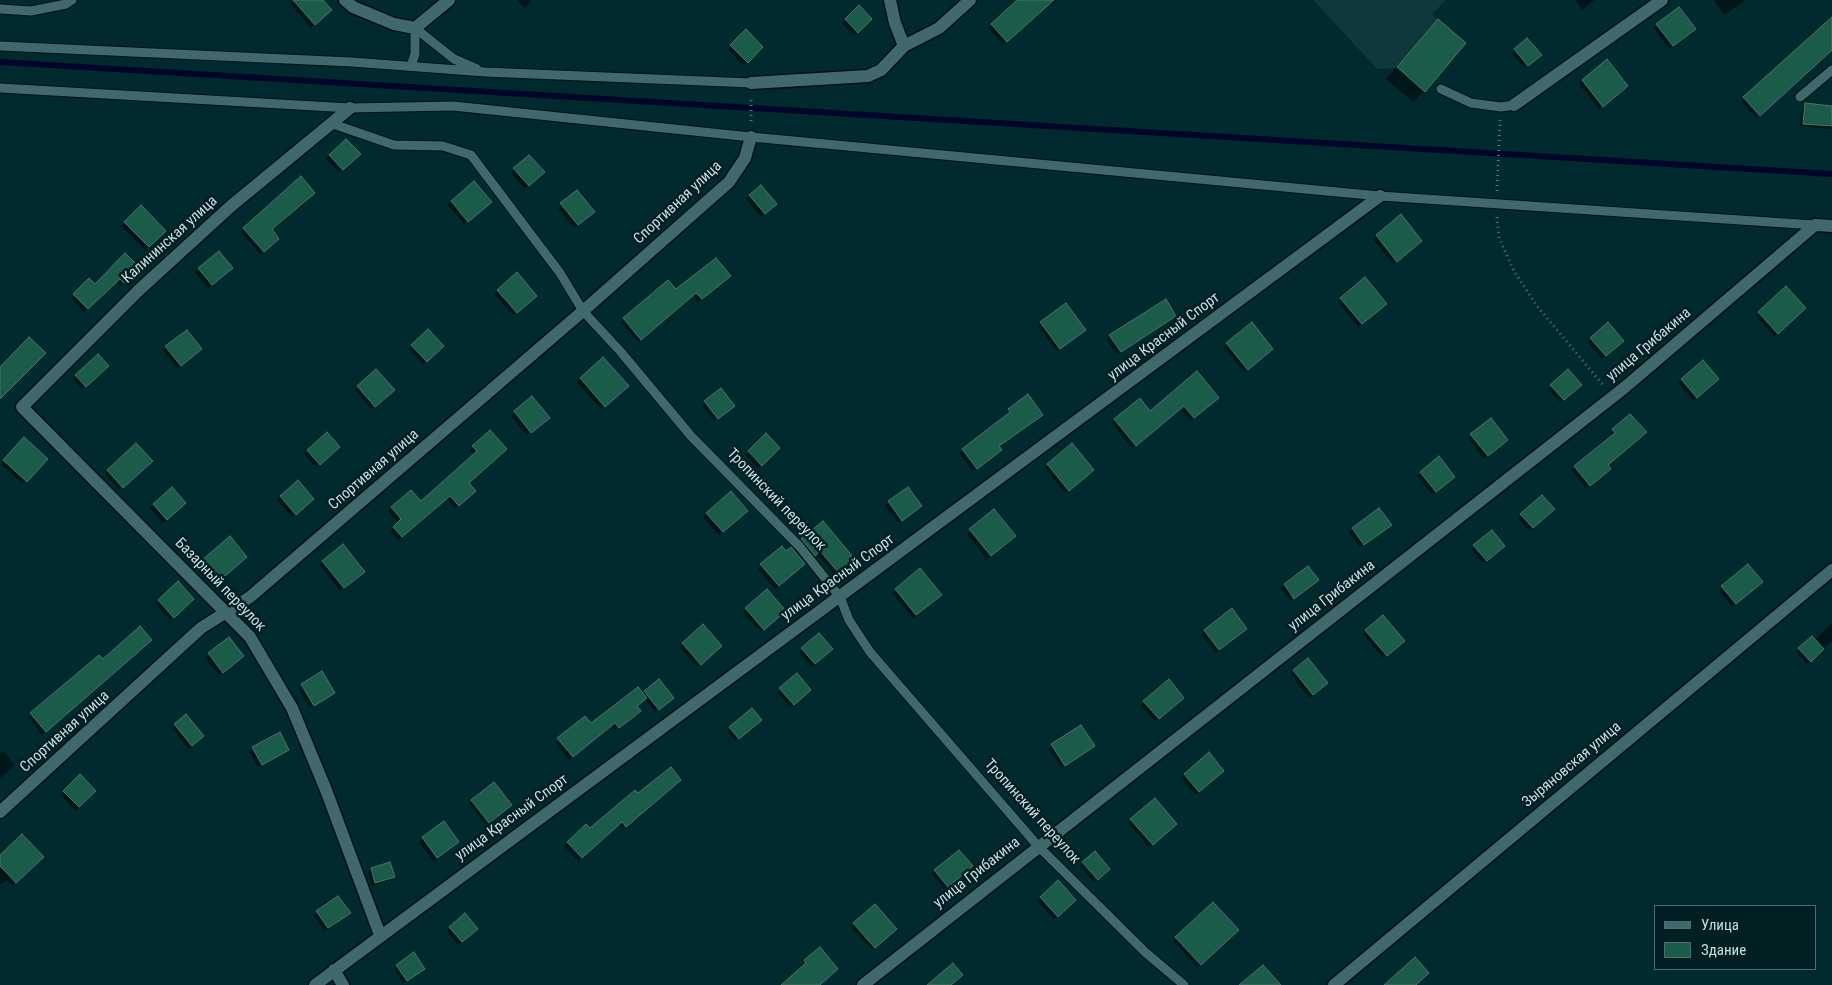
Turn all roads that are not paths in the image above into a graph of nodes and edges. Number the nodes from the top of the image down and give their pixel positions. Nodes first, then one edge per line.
1 (72, 0) edge
2 (345, 0) edge
3 (449, 0) edge
4 (890, 0) edge
5 (970, 0) edge
6 (1662, 0) edge
7 (0, 9) edge
8 (415, 28) junction
9 (0, 46) edge
10 (904, 46) junction
11 (411, 66) junction
12 (1832, 70) edge
13 (484, 72) junction
14 (751, 83) joint
15 (0, 88) edge
16 (1441, 89) dead end
17 (1800, 97) dead end
18 (1514, 105) joint
19 (350, 108) junction
20 (333, 124) junction
21 (751, 137) junction
22 (1380, 196) junction
23 (1815, 225) junction
24 (1832, 226) edge
25 (583, 311) junction
26 (22, 407) joint
27 (1832, 570) edge
28 (840, 597) junction
29 (226, 614) junction
30 (0, 812) edge
31 (1038, 846) junction
32 (380, 935) junction
33 (334, 970) junction
34 (315, 985) edge
35 (343, 985) edge
36 (863, 985) edge
37 (1184, 985) edge
38 (1334, 985) edge

1 - 7 lane
2 - 8 street
3 - 8 street
4 - 10 street
5 - 10 street
6 - 18 street
8 - 11 lane
8 - 13 lane
9 - 11 lane
10 - 14 street
11 - 13 lane
12 - 17 lane
13 - 14 lane
15 - 19 lane
16 - 18 lane
19 - 20 street, Калининская улица
19 - 21 lane
20 - 25 lane, Тропинский переулок
20 - 26 street, Калининская улица
21 - 22 lane
21 - 25 street, Спортивная улица
22 - 23 lane
22 - 28 street, улица Красный Спорт
23 - 24 street
23 - 31 street, улица Грибакина
25 - 28 lane, Тропинский переулок
25 - 29 street, Спортивная улица
26 - 29 street, Базарный переулок
27 - 38 street, Зыряновская улица
28 - 31 lane, Тропинский переулок
28 - 32 street, улица Красный Спорт
29 - 30 street, Спортивная улица
29 - 32 street, Базарный переулок
31 - 36 street, улица Грибакина
31 - 37 lane, Тропинский переулок
32 - 33 street, улица Красный Спорт
33 - 34 street, улица Красный Спорт
33 - 35 street

